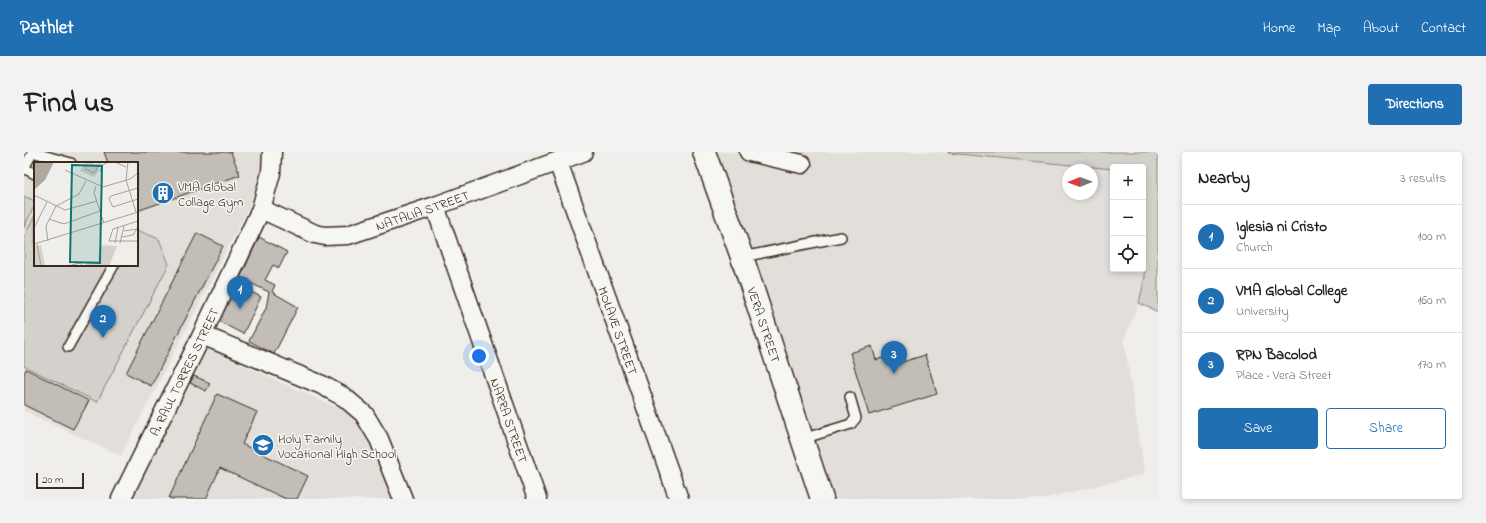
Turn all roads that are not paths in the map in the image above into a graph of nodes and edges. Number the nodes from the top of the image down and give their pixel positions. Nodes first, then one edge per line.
1 (33, 152) edge
2 (272, 152) edge
3 (583, 152) edge
4 (704, 152) edge
5 (749, 152) edge
6 (68, 162) edge
7 (558, 162) junction
8 (802, 164) dead end
9 (24, 168) edge
10 (34, 173) edge
11 (435, 206) junction
12 (261, 209) junction
13 (841, 237) dead end
14 (742, 257) junction
15 (113, 266) edge
16 (202, 335) junction
17 (68, 347) dead end
18 (850, 397) dead end
19 (802, 439) junction
20 (121, 499) edge
21 (403, 499) edge
22 (537, 499) edge
23 (679, 499) edge
24 (822, 499) edge

1 - 6 lane
1 - 9 lane
2 - 12 street, A. RAUL TORRES STREET
3 - 7 street, NATALIA STREET
4 - 14 street, VERA STREET
5 - 8 street
7 - 11 street, NATALIA STREET
7 - 23 street, MOLAVE STREET
9 - 10 lane
11 - 12 street, NATALIA STREET
11 - 22 street, NARRA STREET
12 - 16 street, A. RAUL TORRES STREET
13 - 14 lane
14 - 19 street, VERA STREET
15 - 17 lane
16 - 20 street, A. RAUL TORRES STREET
16 - 21 street
18 - 19 lane
19 - 24 street, VERA STREET

